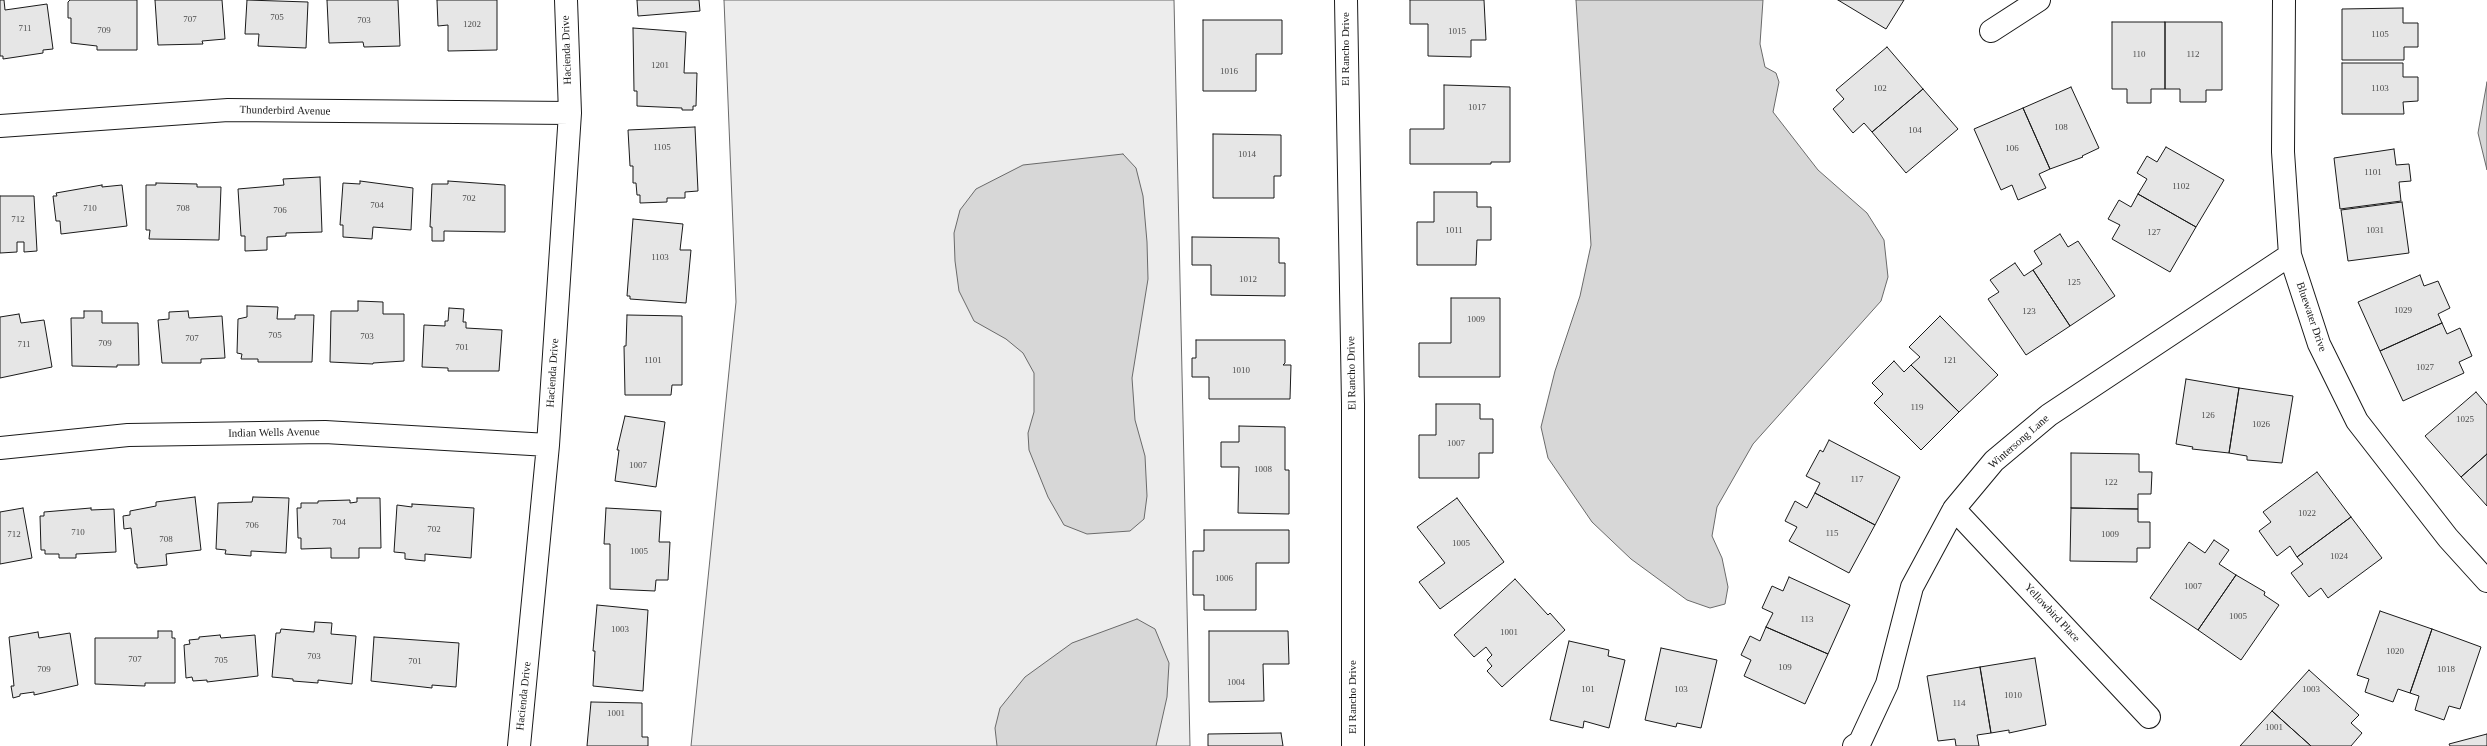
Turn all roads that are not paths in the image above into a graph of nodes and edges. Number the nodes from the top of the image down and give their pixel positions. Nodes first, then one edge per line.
1 (566, 0) edge
2 (1346, 0) edge
3 (2038, 0) edge
4 (2284, 0) edge
5 (1991, 31) dead end
6 (570, 113) junction
7 (0, 126) edge
8 (2290, 255) junction
9 (548, 445) junction
10 (0, 448) edge
11 (1954, 509) junction
12 (2487, 581) edge
13 (2150, 717) dead end
14 (519, 746) edge
15 (1353, 746) edge
16 (1854, 746) edge

1 - 6 street, Hacienda Drive
2 - 15 street, El Rancho Drive
3 - 5 street
4 - 8 street, Bluewater Drive
6 - 7 street, Thunderbird Avenue
6 - 9 street, Hacienda Drive
8 - 11 street, Wintersong Lane
8 - 12 street, Bluewater Drive
9 - 10 street, Indian Wells Avenue
9 - 14 street, Hacienda Drive
11 - 13 street, Yellowbird Place
11 - 16 street, Wintersong Lane

